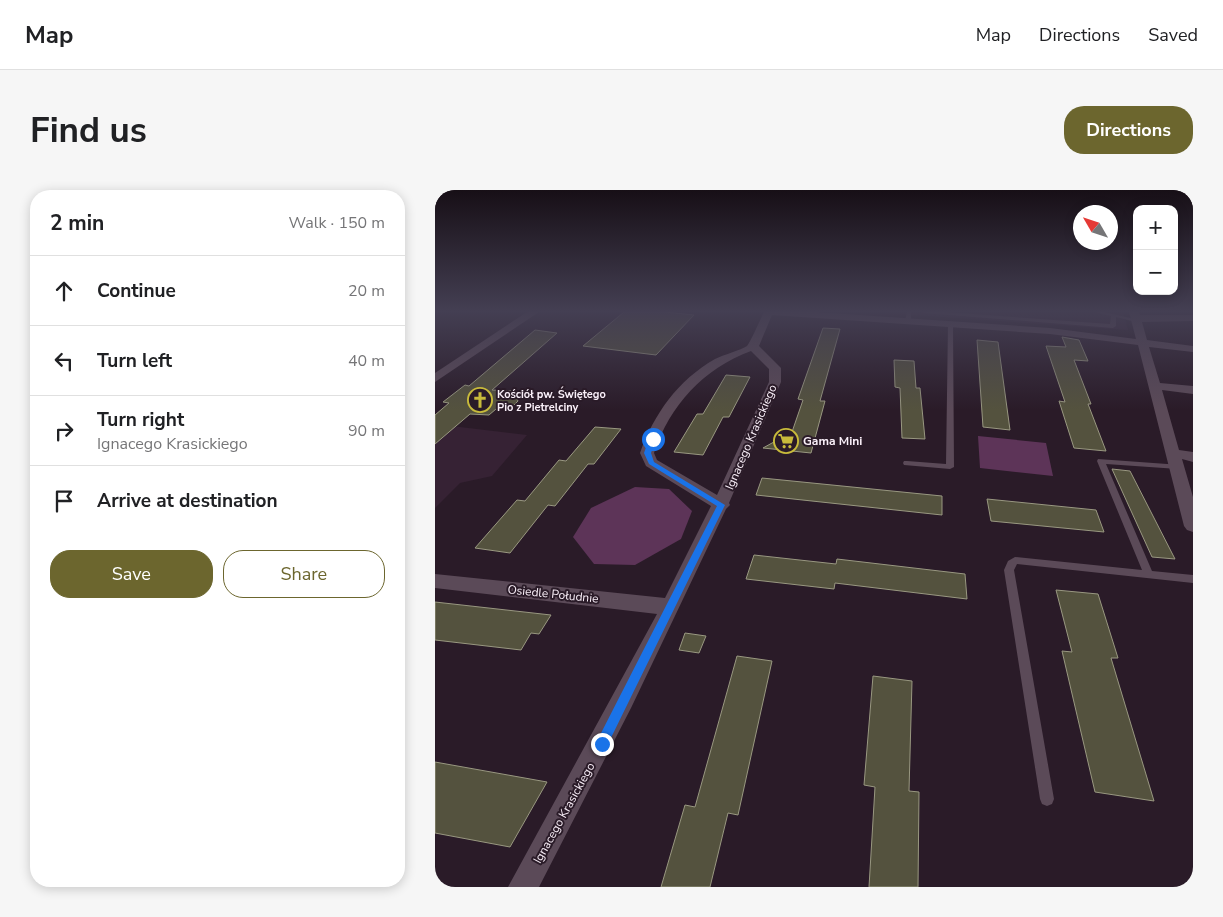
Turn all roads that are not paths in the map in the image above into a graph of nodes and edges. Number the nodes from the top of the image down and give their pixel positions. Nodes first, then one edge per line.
1 (485, 345) edge
2 (950, 345) edge
3 (1144, 345) edge
4 (1161, 345) edge
5 (753, 347) joint
6 (1193, 349) edge
7 (435, 378) edge
8 (1155, 386) junction
9 (1193, 390) edge
10 (1193, 456) edge
11 (1176, 460) junction
12 (907, 463) dead end
13 (722, 505) junction
14 (1193, 526) edge
15 (1149, 575) junction
16 (1193, 579) edge
17 (435, 581) edge
18 (670, 607) junction
19 (1047, 798) dead end
20 (523, 887) edge

1 - 7 street
2 - 12 lane
3 - 8 street
4 - 6 street
5 - 13 street, Ignacego Krasickiego
5 - 13 street
8 - 9 street
8 - 11 street
10 - 11 street
11 - 14 street
11 - 15 lane
13 - 18 street, Ignacego Krasickiego
15 - 16 lane
15 - 19 lane
17 - 18 street, Osiedle Południe
18 - 20 street, Ignacego Krasickiego

